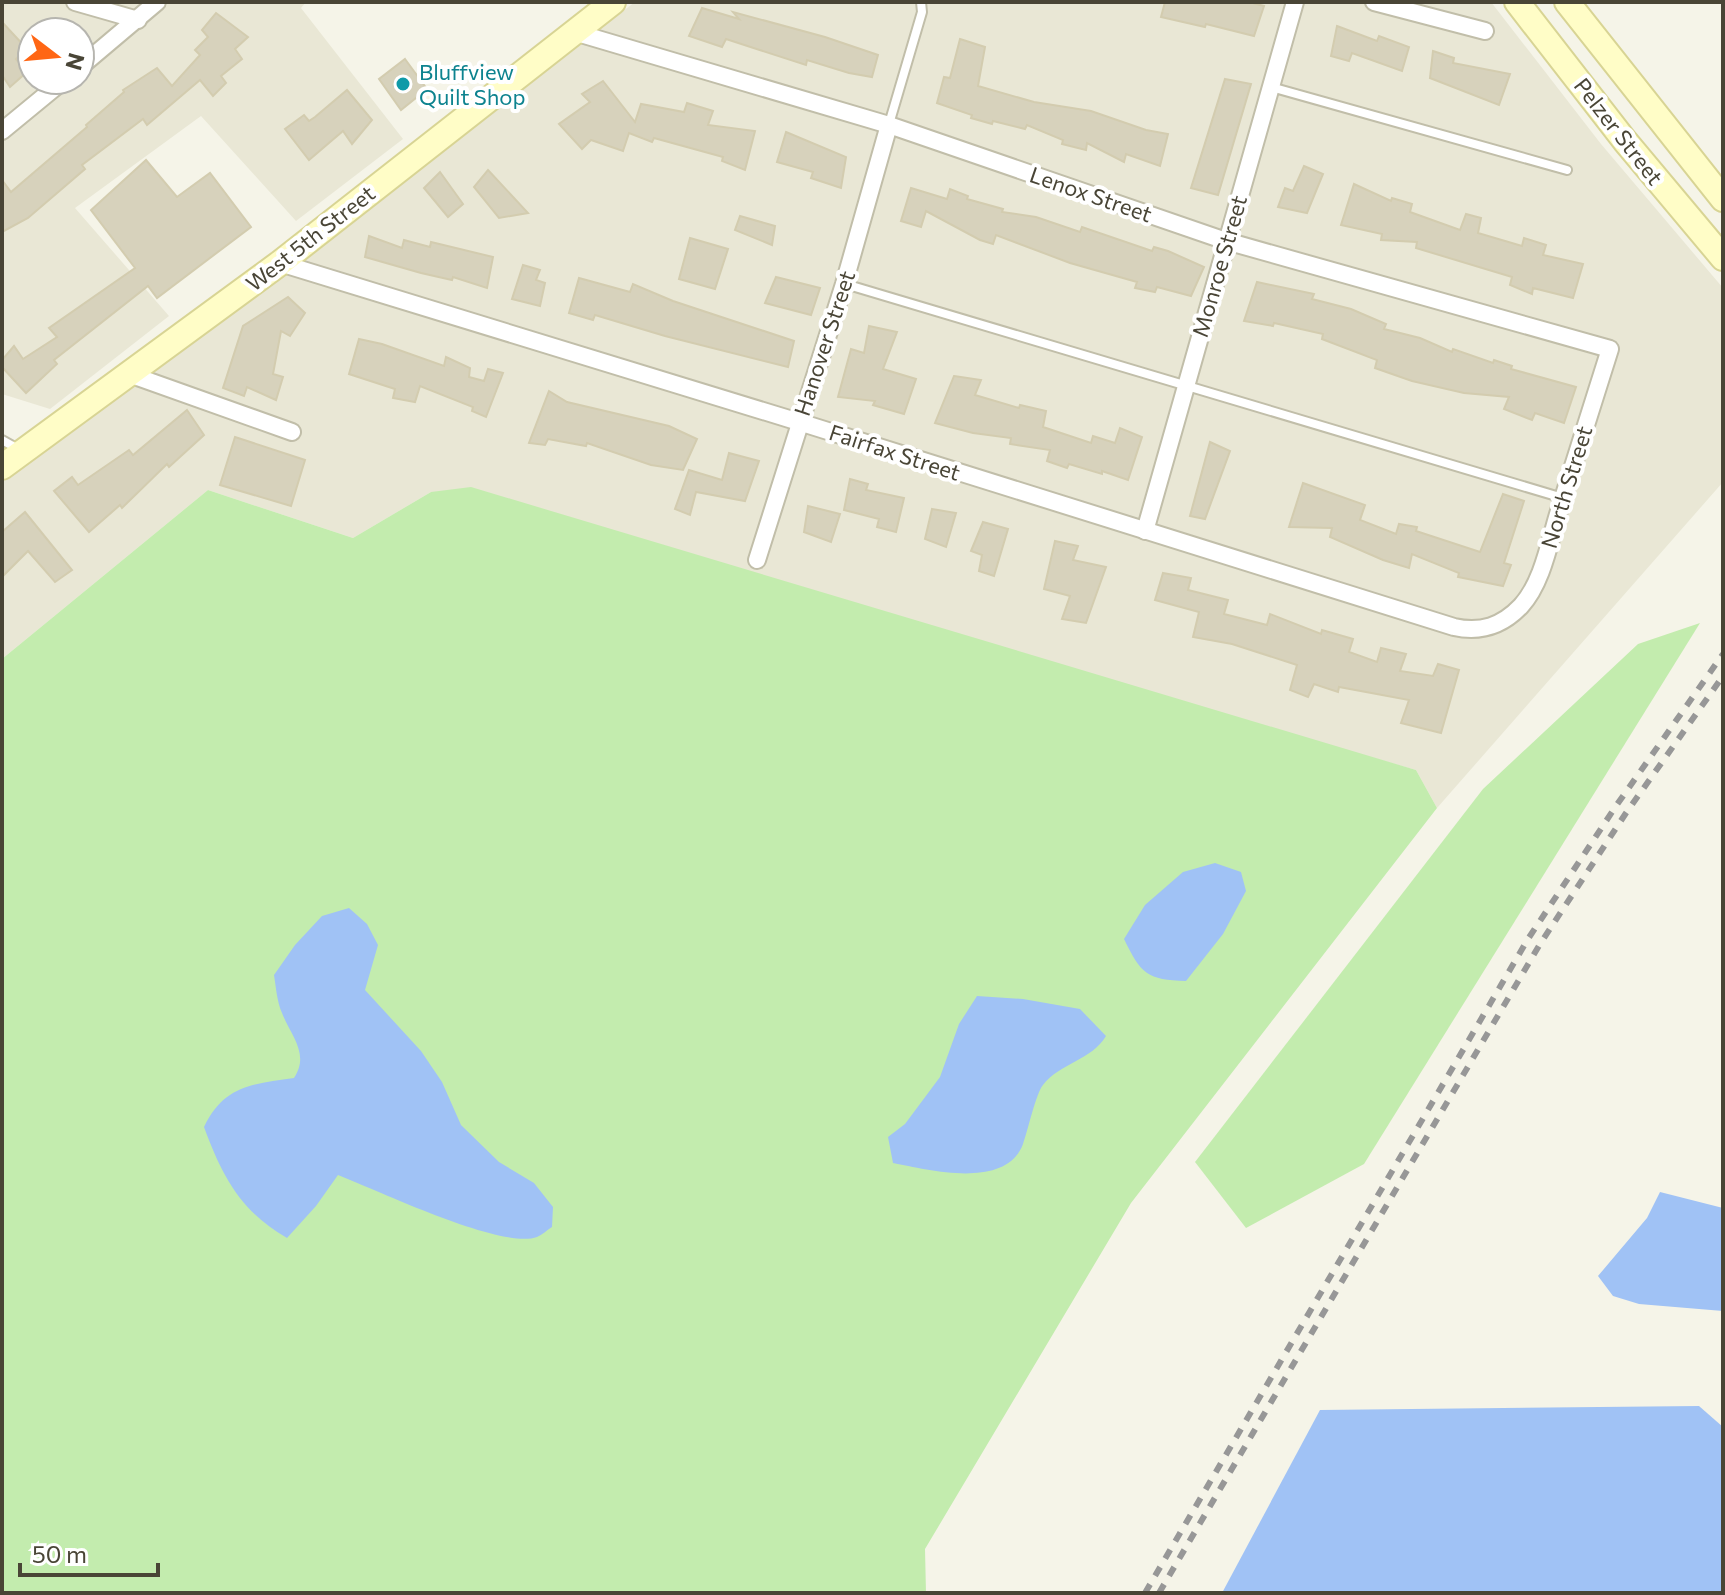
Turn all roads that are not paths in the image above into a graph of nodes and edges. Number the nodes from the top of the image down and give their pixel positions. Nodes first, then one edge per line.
1 (75, 2) edge
2 (157, 2) edge
3 (613, 2) edge
4 (921, 2) edge
5 (1295, 2) edge
6 (1374, 2) edge
7 (1517, 2) edge
8 (1567, 2) edge
9 (138, 20) junction
10 (1485, 31) dead end
11 (574, 32) junction
12 (96, 54) edge
13 (1271, 87) junction
14 (45, 96) edge
15 (889, 125) junction
16 (2, 131) edge
17 (1567, 170) dead end
18 (1723, 199) edge
19 (1226, 241) junction
20 (1723, 258) edge
21 (280, 263) junction
22 (844, 284) junction
23 (1610, 349) joint
24 (129, 374) junction
25 (1185, 386) junction
26 (799, 422) junction
27 (292, 432) dead end
28 (12, 446) edge
29 (2, 467) edge
30 (1563, 498) junction
31 (1145, 531) junction
32 (757, 560) dead end
33 (1508, 618) joint

1 - 9 street
2 - 9 street
3 - 11 main road, West 5th Street
4 - 15 lane
5 - 13 street, Monroe Street
6 - 10 street
7 - 20 main road, Pelzer Street
8 - 18 main road, Pelzer Street
9 - 12 street
11 - 15 street, Lenox Street
11 - 21 main road, West 5th Street
13 - 17 lane
13 - 19 street, Monroe Street
14 - 16 street
15 - 19 street, Lenox Street
15 - 22 street, Hanover Street
19 - 23 street, Lenox Street
19 - 25 street, Monroe Street
21 - 24 main road, West 5th Street
21 - 26 street, Fairfax Street
22 - 25 lane
22 - 26 street, Hanover Street
23 - 30 street, North Street
24 - 27 street
24 - 28 main road, West 5th Street
25 - 30 lane
25 - 31 street, Monroe Street
26 - 31 street, Fairfax Street
26 - 32 street, Hanover Street
28 - 29 main road, West 5th Street
30 - 33 street, North Street
31 - 33 street, Fairfax Street

